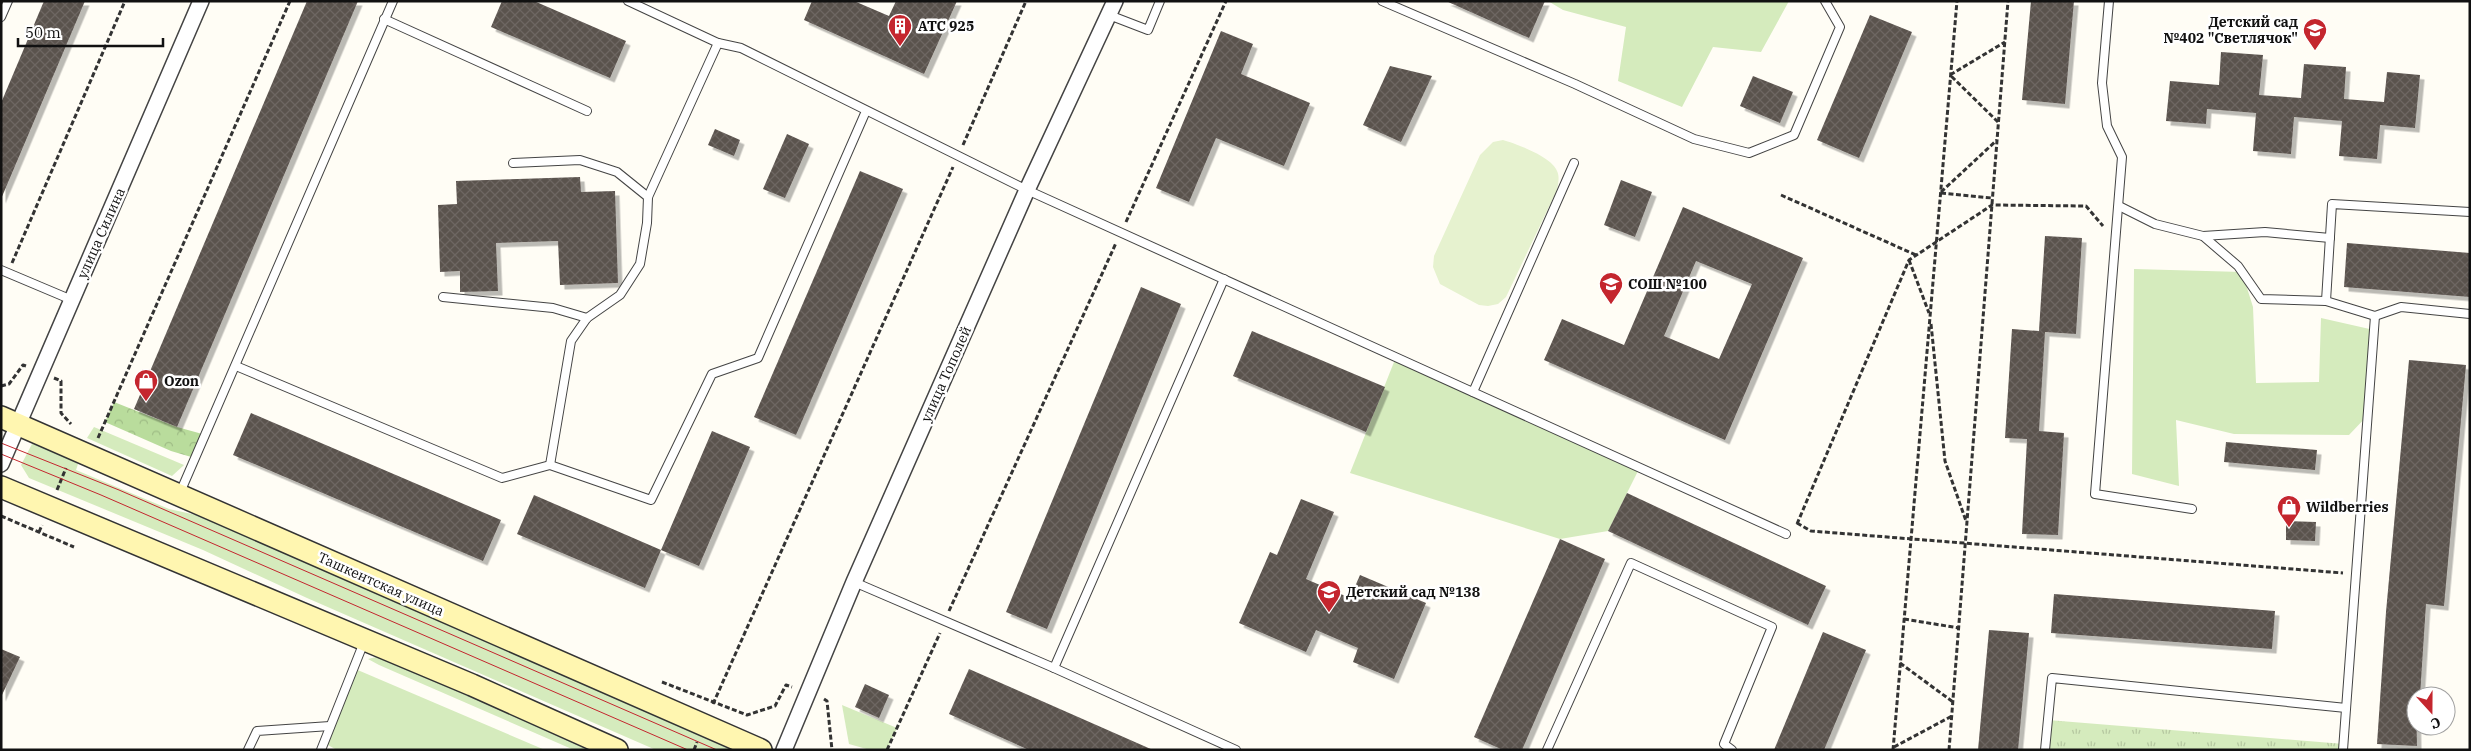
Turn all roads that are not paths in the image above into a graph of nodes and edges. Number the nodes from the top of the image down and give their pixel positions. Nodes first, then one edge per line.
1 (8, 1) edge
2 (202, 1) edge
3 (394, 1) edge
4 (628, 1) edge
5 (1160, 1) edge
6 (1382, 1) edge
7 (1825, 1) edge
8 (2110, 1) edge
9 (1112, 8) edge
10 (1, 17) edge
11 (384, 19) junction
12 (718, 43) junction
13 (587, 111) dead end
14 (866, 111) junction
15 (513, 163) dead end
16 (1574, 163) dead end
17 (1027, 190) junction
18 (648, 197) junction
19 (2118, 206) junction
20 (2470, 212) edge
21 (2203, 236) junction
22 (2330, 238) junction
23 (5, 271) edge
24 (1224, 278) junction
25 (443, 297) dead end
26 (72, 300) junction
27 (2326, 301) junction
28 (2470, 314) edge
29 (2375, 316) junction
30 (587, 318) junction
31 (236, 366) junction
32 (1473, 392) junction
33 (9, 421) edge
34 (1, 464) edge
35 (550, 464) junction
36 (1, 487) edge
37 (179, 495) junction
38 (2192, 509) dead end
39 (1786, 534) road end
40 (854, 582) junction
41 (364, 640) junction
42 (1054, 668) junction
43 (2346, 708) junction
44 (330, 726) junction
45 (248, 750) edge
46 (321, 750) edge
47 (617, 750) edge
48 (761, 750) edge
49 (784, 750) edge
50 (1236, 750) edge
51 (1548, 750) edge
52 (1732, 750) edge
53 (2045, 750) edge
54 (2343, 750) edge

1 - 10 lane
2 - 26 street, улица Силина
3 - 11 lane
4 - 12 lane
5 - 9 lane
6 - 7 lane
8 - 19 lane
9 - 17 street, улица Тополей
11 - 13 lane
11 - 31 lane
12 - 14 lane
12 - 18 lane
14 - 17 lane
14 - 35 lane
15 - 18 lane
16 - 32 lane
17 - 24 lane
17 - 40 street, улица Тополей
18 - 30 lane
19 - 21 lane
19 - 38 lane
20 - 22 lane
21 - 22 lane
21 - 27 lane
22 - 27 lane
23 - 26 lane
24 - 32 lane
24 - 42 lane
25 - 30 lane
26 - 33 street, улица Силина
27 - 29 lane
28 - 29 lane
29 - 43 lane
30 - 35 lane
31 - 35 lane
31 - 37 lane
32 - 39 lane
33 - 34 street, улица Силина
33 - 37 main road, Ташкентская улица
36 - 41 main road
37 - 48 main road, Ташкентская улица
40 - 42 lane
40 - 49 street, улица Тополей
41 - 44 lane
41 - 47 main road
42 - 50 lane
43 - 53 lane
43 - 54 lane
44 - 45 lane
44 - 46 lane
51 - 52 lane

